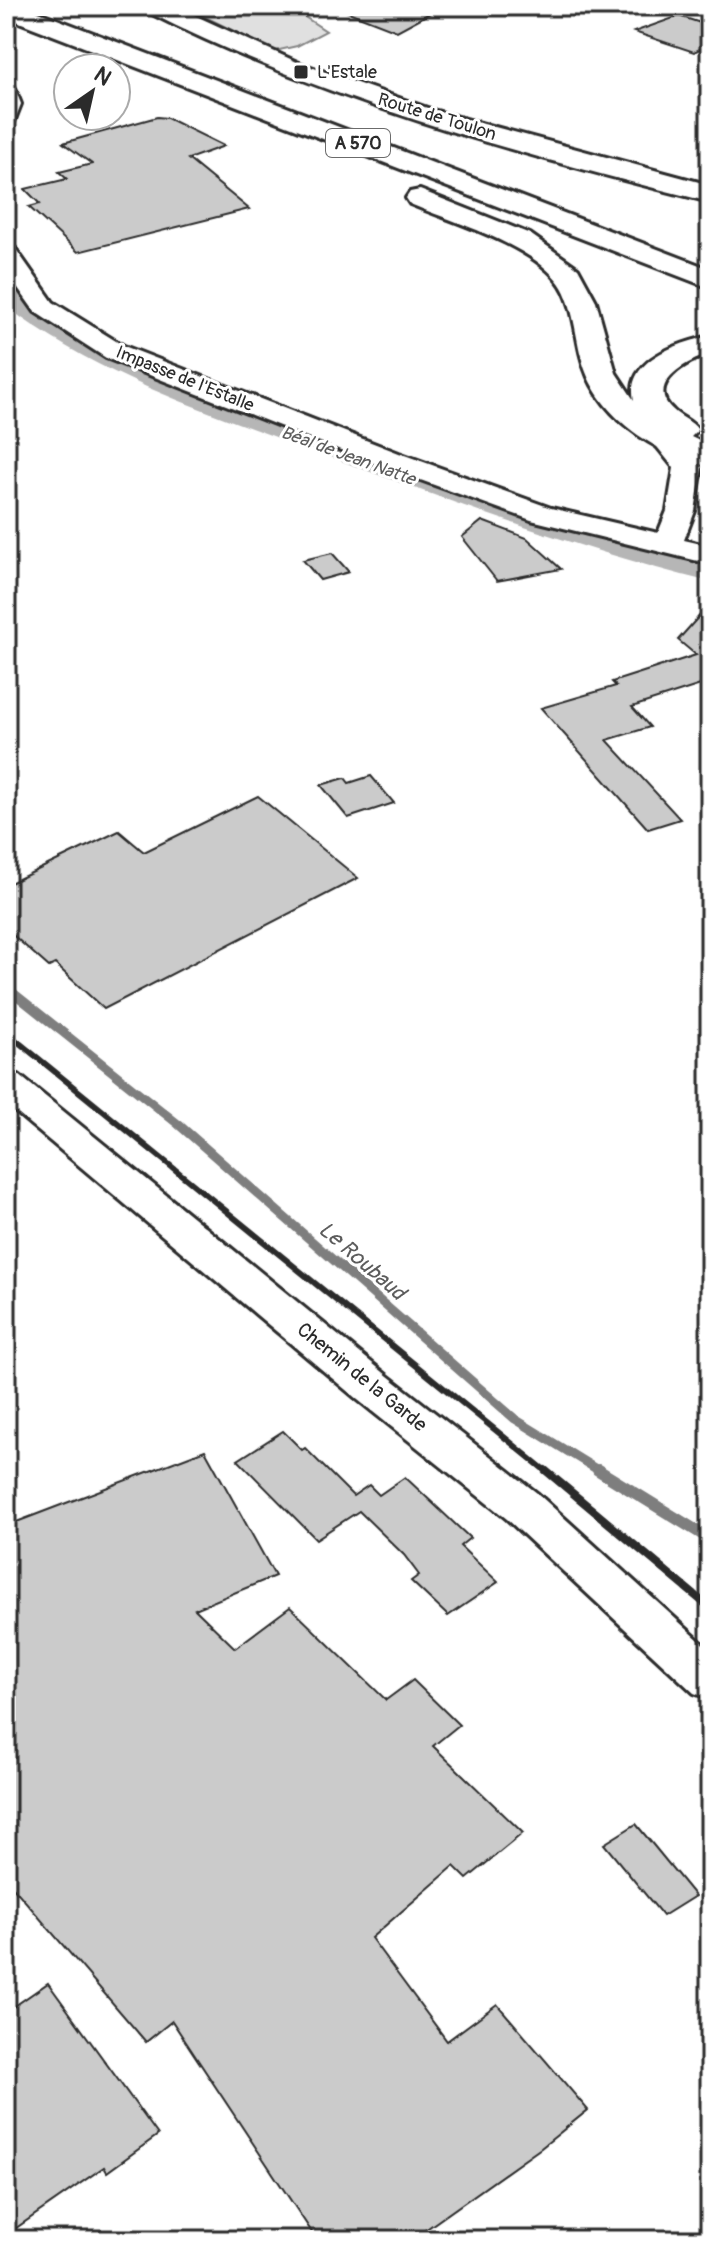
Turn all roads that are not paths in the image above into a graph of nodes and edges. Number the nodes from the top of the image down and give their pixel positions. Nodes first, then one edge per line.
1 (155, 6) edge
2 (6, 8) edge
3 (44, 23) junction
4 (6, 27) edge
5 (70, 52) edge
6 (132, 76) edge
7 (132, 77) edge
8 (6, 91) edge
9 (6, 117) edge
10 (312, 154) dead end
11 (396, 188) dead end
12 (710, 197) edge
13 (6, 253) edge
14 (710, 269) edge
15 (710, 279) edge
16 (710, 301) edge
17 (710, 345) edge
18 (705, 455) edge
19 (710, 493) edge
20 (668, 544) junction
21 (710, 555) edge
22 (6, 1084) edge
23 (710, 1679) edge

1 - 12 main road, Route de Toulon
2 - 3 main road, A 570
3 - 14 main road
3 - 15 main road, A 570
4 - 5 main road, A 570
6 - 16 main road, A 570
7 - 10 main road
8 - 9 street
11 - 18 main road
13 - 20 street, Impasse de l'Estalle
17 - 18 main road
18 - 20 street
19 - 20 street
20 - 21 street
22 - 23 street, Chemin de la Garde

